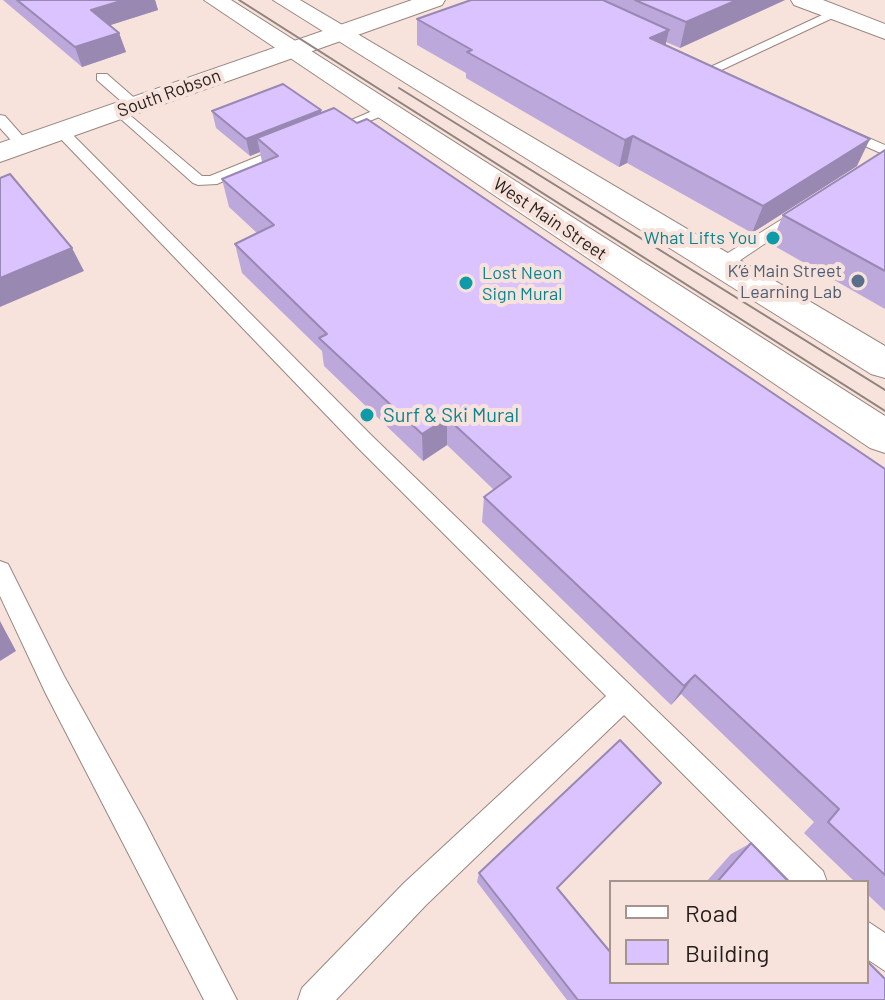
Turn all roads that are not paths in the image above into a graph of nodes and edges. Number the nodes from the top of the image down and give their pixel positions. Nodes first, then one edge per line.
1 (215, 0) edge
2 (284, 0) edge
3 (434, 0) edge
4 (802, 0) edge
5 (835, 13) junction
6 (885, 32) edge
7 (337, 33) junction
8 (292, 49) junction
9 (696, 63) edge
10 (710, 70) junction
11 (723, 76) edge
12 (102, 77) dead end
13 (127, 108) junction
14 (384, 110) junction
15 (0, 119) edge
16 (831, 126) edge
17 (61, 131) junction
18 (12, 149) edge
19 (885, 151) edge
20 (810, 207) edge
21 (721, 265) junction
22 (885, 364) edge
23 (885, 437) edge
24 (0, 571) edge
25 (625, 696) junction
26 (810, 880) edge
27 (869, 939) edge
28 (885, 955) edge
29 (221, 1000) edge
30 (314, 1000) edge

1 - 8 main road, West Main Street
2 - 7 main road
3 - 7 main road, South Robson
4 - 5 main road
5 - 6 main road
5 - 10 lane
7 - 8 main road, South Robson
7 - 21 main road
8 - 13 main road, South Robson
8 - 14 main road, West Main Street
9 - 10 lane
10 - 11 lane
12 - 13 lane
13 - 14 lane
13 - 17 main road, South Robson
14 - 23 main road, West Main Street
15 - 18 lane
16 - 19 lane
17 - 18 main road, South Robson
17 - 25 lane
20 - 21 lane
21 - 22 main road
24 - 29 lane
25 - 26 lane
25 - 30 lane
27 - 28 lane

